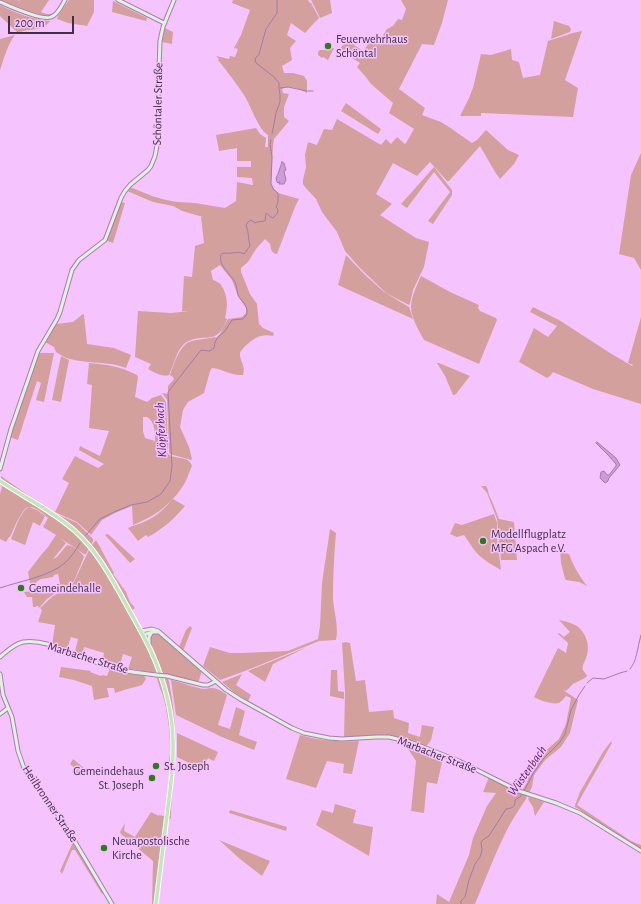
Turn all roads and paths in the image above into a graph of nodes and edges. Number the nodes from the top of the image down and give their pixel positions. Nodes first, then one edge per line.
1 (65, 0) edge
2 (118, 0) edge
3 (174, 0) edge
4 (0, 2) edge
5 (164, 23) junction
6 (0, 469) edge
7 (0, 482) edge
8 (141, 631) junction
9 (153, 632) junction
10 (162, 634) junction
11 (143, 635) junction
12 (149, 647) junction
13 (0, 657) edge
14 (0, 674) edge
15 (216, 681) junction
16 (8, 708) junction
17 (0, 714) edge
18 (641, 851) edge
19 (112, 904) edge
20 (156, 904) edge

1 - 4 street
2 - 5 street
3 - 5 street, Schöntaler Straße
5 - 6 street, Schöntaler Straße
7 - 8 main road
8 - 10 street
8 - 11 main road
9 - 10 street
9 - 11 street
9 - 12 street
10 - 15 street
11 - 12 main road
12 - 20 main road
13 - 15 street, Marbacher Straße, bridge
14 - 16 street, Heilbronner Straße
15 - 18 street, Marbacher Straße
16 - 17 street
16 - 19 street, Heilbronner Straße

